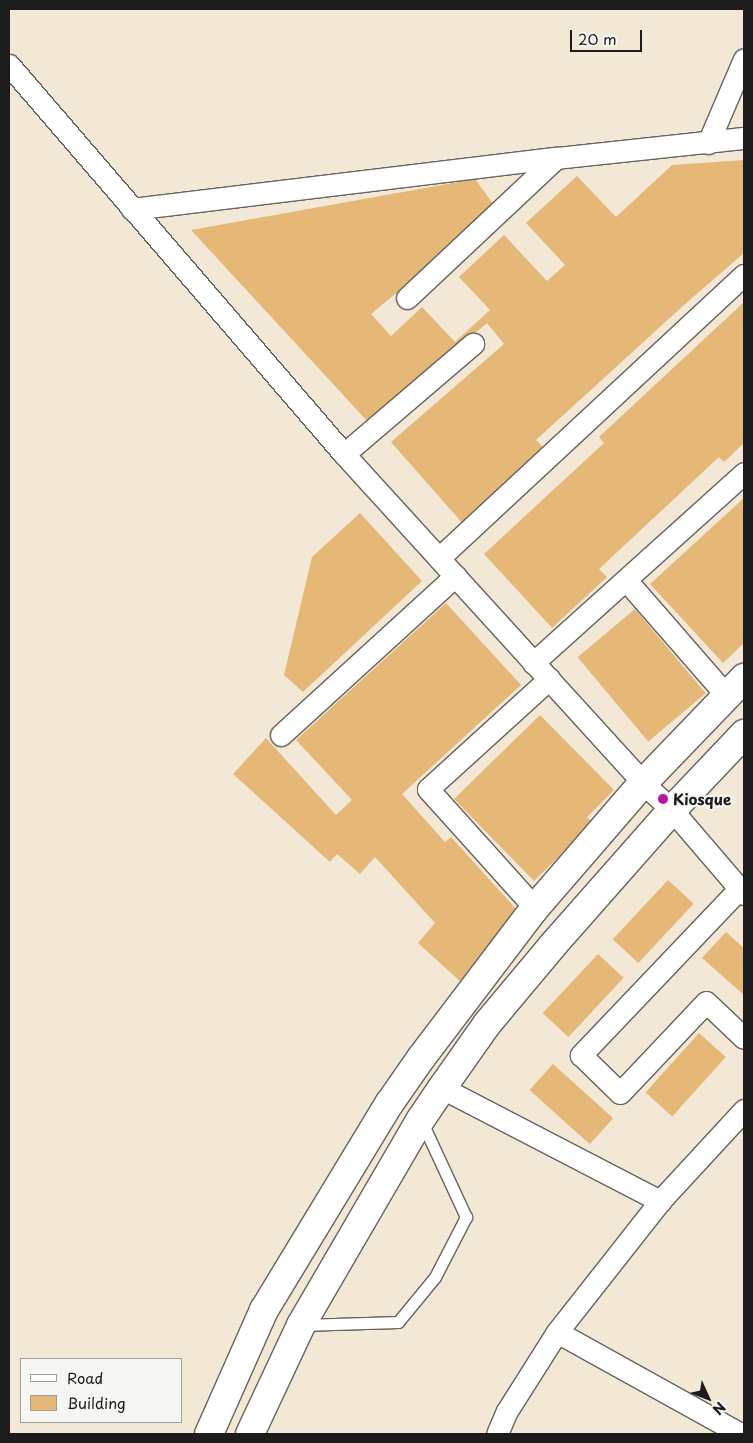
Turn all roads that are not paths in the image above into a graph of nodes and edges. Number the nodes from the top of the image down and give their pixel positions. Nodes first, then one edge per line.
1 (744, 59) edge
2 (9, 65) edge
3 (744, 138) edge
4 (708, 143) junction
5 (556, 158) junction
6 (132, 209) junction
7 (744, 275) edge
8 (407, 298) dead end
9 (473, 344) dead end
10 (344, 454) junction
11 (744, 473) edge
12 (439, 558) junction
13 (455, 576) junction
14 (626, 580) junction
15 (534, 663) junction
16 (549, 680) junction
17 (736, 687) edge
18 (744, 734) edge
19 (281, 735) dead end
20 (643, 783) junction
21 (672, 810) junction
22 (742, 891) edge
23 (535, 908) junction
24 (744, 1038) edge
25 (442, 1088) junction
26 (744, 1110) edge
27 (421, 1119) junction
28 (660, 1201) junction
29 (301, 1325) junction
30 (557, 1332) junction
31 (209, 1434) edge
32 (250, 1434) edge
33 (497, 1434) edge
34 (741, 1434) edge

1 - 4 street
2 - 6 street
3 - 4 street
4 - 5 street
5 - 6 street
5 - 8 street
6 - 10 street
7 - 12 street
9 - 10 street
10 - 12 street
11 - 14 street
12 - 13 street
13 - 15 street
13 - 19 street
14 - 15 street
14 - 17 street
15 - 16 street
16 - 20 street
16 - 23 street
17 - 20 main road
18 - 21 main road
20 - 21 street
20 - 23 main road
21 - 22 street
21 - 25 main road
22 - 24 street
23 - 31 main road
25 - 27 main road
25 - 28 street
26 - 28 street
27 - 29 main road
27 - 29 lane
28 - 30 street
29 - 32 main road
30 - 33 street
30 - 34 street

